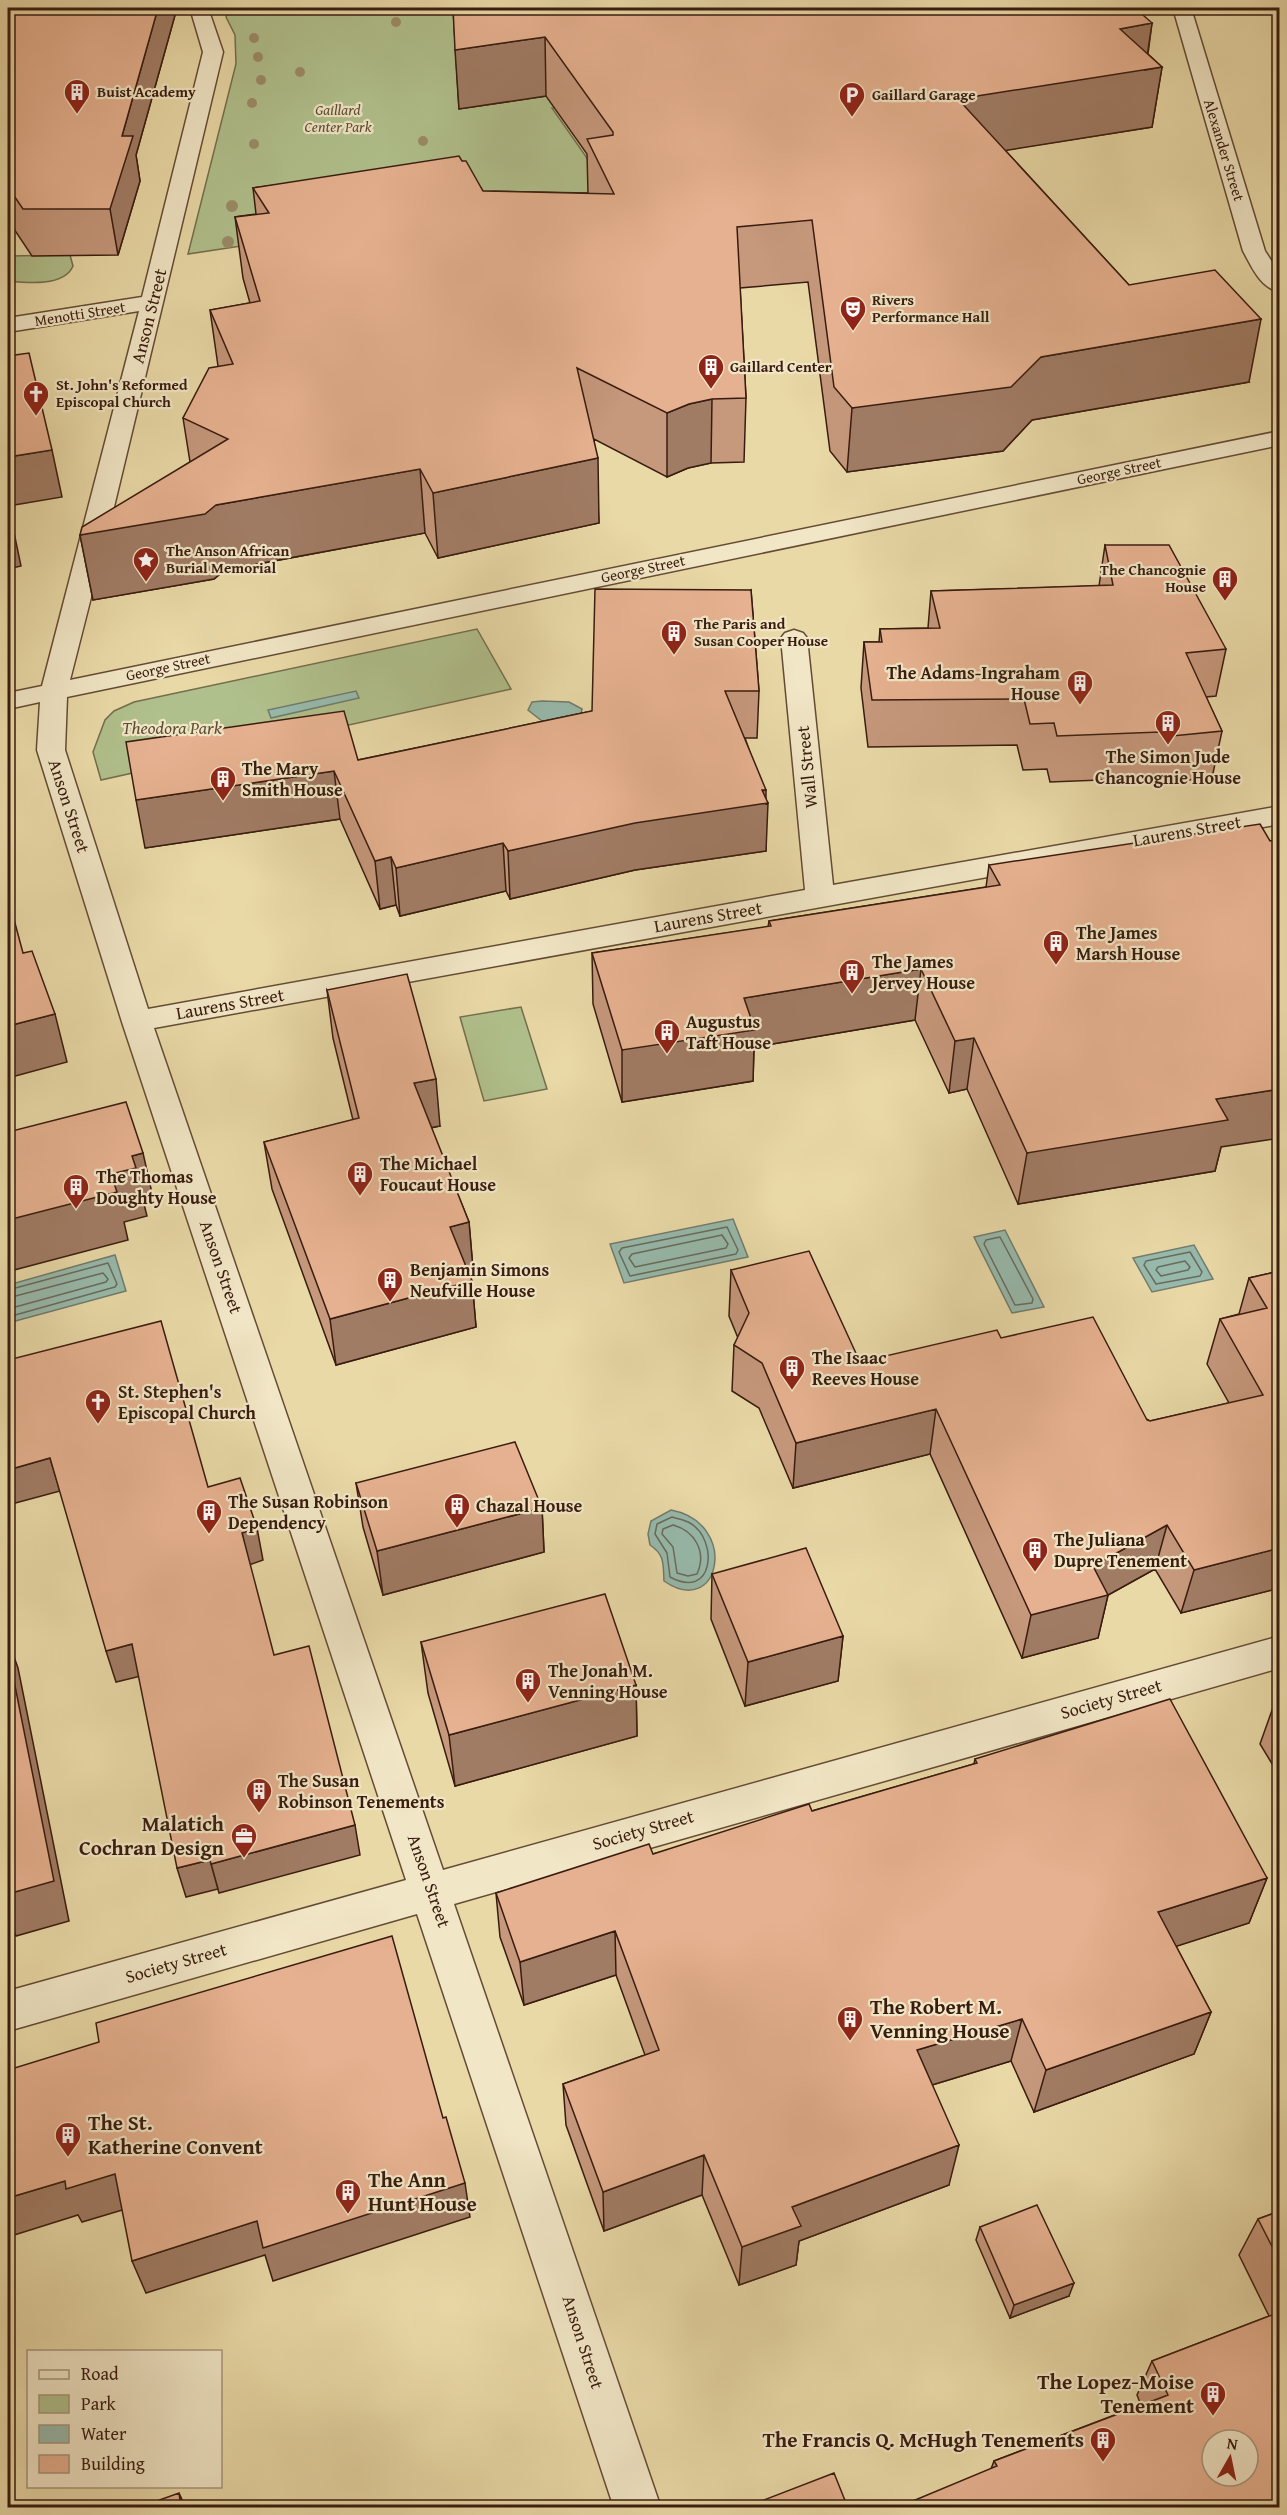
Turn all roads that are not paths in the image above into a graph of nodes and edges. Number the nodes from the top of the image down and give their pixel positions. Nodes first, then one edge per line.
1 (199, 8) edge
2 (1182, 8) edge
3 (1280, 286) edge
4 (152, 302) junction
5 (8, 325) edge
6 (1280, 438) edge
7 (794, 638) dead end
8 (54, 690) junction
9 (8, 700) edge
10 (1280, 815) edge
11 (820, 897) junction
12 (137, 1022) junction
13 (1280, 1652) edge
14 (432, 1890) junction
15 (8, 2011) edge
16 (638, 2508) edge

1 - 4 street, Anson Street
2 - 3 street, Alexander Street
4 - 5 street, Menotti Street
4 - 8 street, Anson Street
6 - 8 street, George Street
7 - 11 street, Wall Street
8 - 9 street, George Street
8 - 12 street, Anson Street
10 - 11 street, Laurens Street
11 - 12 street, Laurens Street
12 - 14 street, Anson Street
13 - 14 street, Society Street
14 - 15 street, Society Street
14 - 16 street, Anson Street

